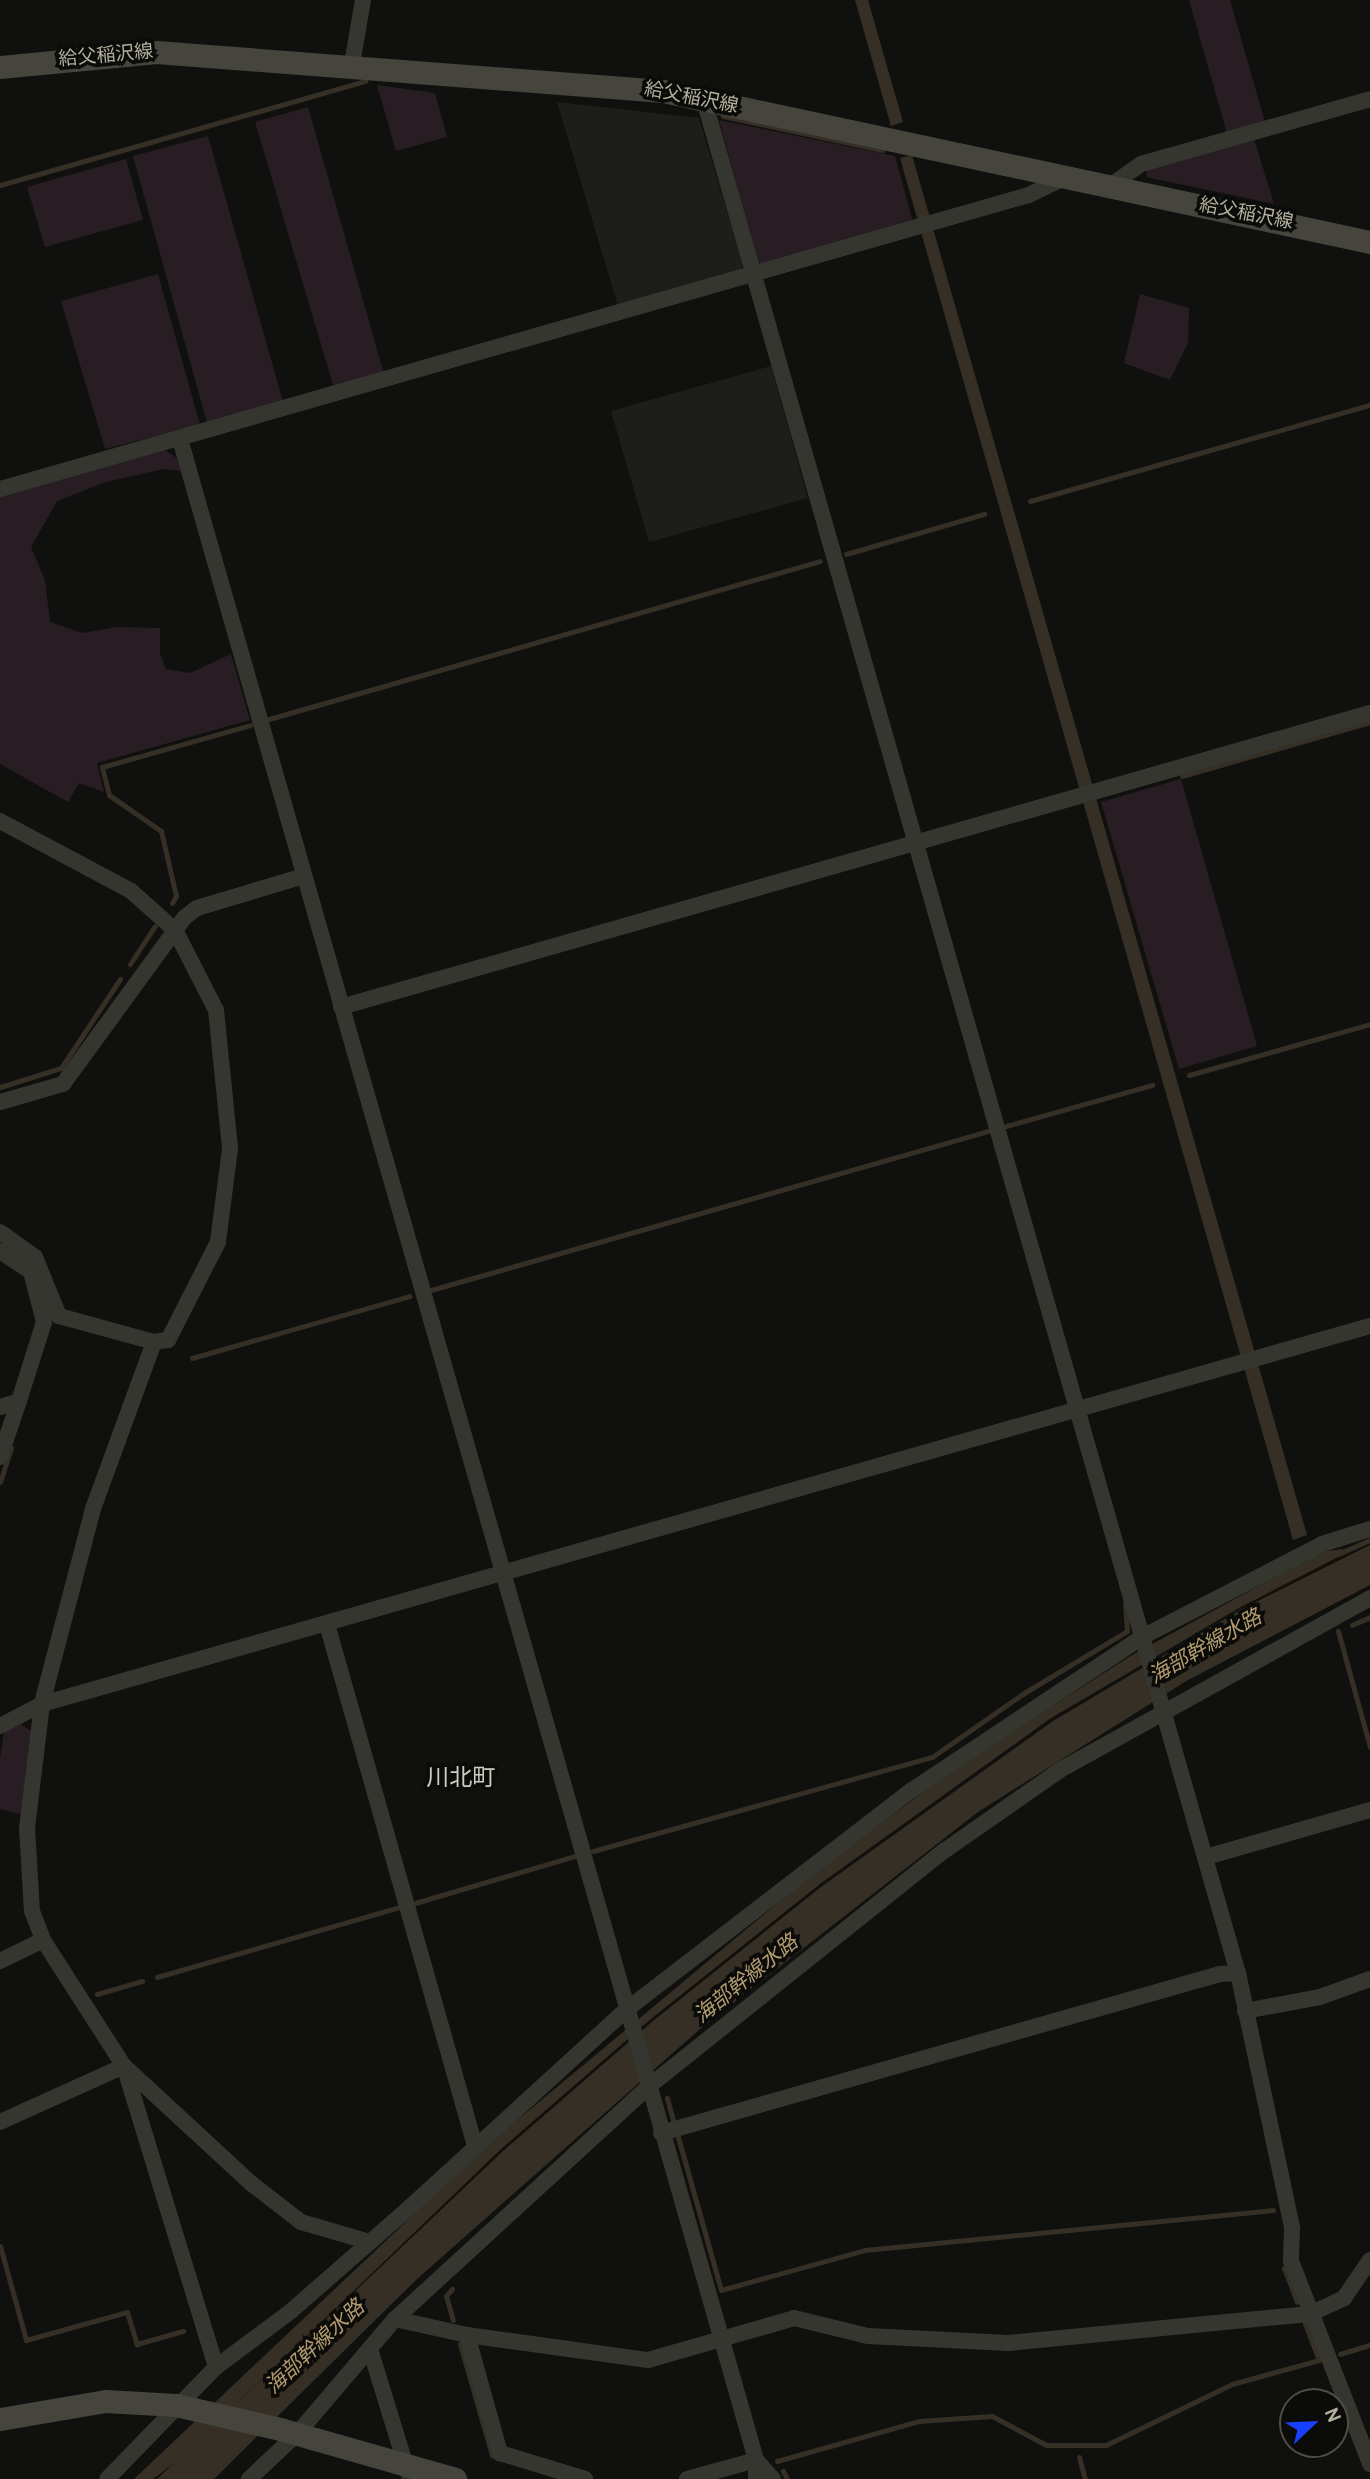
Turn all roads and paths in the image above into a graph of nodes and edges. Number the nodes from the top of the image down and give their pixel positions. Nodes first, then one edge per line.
1 (363, 0) edge
2 (352, 64) junction
3 (0, 67) edge
4 (1370, 99) edge
5 (704, 100) junction
6 (1062, 179) junction
7 (1107, 188) junction
8 (1370, 242) edge
9 (752, 275) junction
10 (180, 439) junction
11 (0, 489) edge
12 (1370, 713) edge
13 (0, 821) edge
14 (916, 842) junction
15 (304, 876) junction
16 (175, 930) junction
17 (341, 1007) junction
18 (0, 1102) edge
19 (0, 1232) edge
20 (1, 1254) edge
21 (1370, 1326) edge
22 (154, 1342) junction
23 (19, 1401) junction
24 (0, 1406) edge
25 (1077, 1409) junction
26 (0, 1457) edge
27 (1370, 1529) edge
28 (502, 1575) junction
29 (1370, 1598) edge
30 (327, 1624) junction
31 (1145, 1639) junction
32 (42, 1704) junction
33 (1162, 1710) junction
34 (0, 1726) edge
35 (1370, 1810) edge
36 (1206, 1857) junction
37 (43, 1940) junction
38 (0, 1961) edge
39 (1238, 1973) junction
40 (1370, 1979) edge
41 (1245, 2011) junction
42 (627, 2014) junction
43 (124, 2066) junction
44 (646, 2082) junction
45 (0, 2122) edge
46 (661, 2133) junction
47 (475, 2146) junction
48 (370, 2242) junction
49 (1370, 2260) edge
50 (1310, 2314) junction
51 (395, 2319) junction
52 (467, 2335) junction
53 (721, 2341) junction
54 (369, 2349) junction
55 (216, 2367) junction
56 (176, 2405) junction
57 (0, 2419) edge
58 (289, 2431) junction
59 (756, 2460) junction
60 (1370, 2464) edge
61 (408, 2472) edge
62 (107, 2479) edge
63 (249, 2479) edge
64 (454, 2479) edge
65 (585, 2479) edge
66 (687, 2479) edge
67 (756, 2479) edge
68 (773, 2479) edge

1 - 2 street
2 - 3 main road, 給父稲沢線
2 - 5 main road, 給父稲沢線
4 - 7 street
5 - 6 main road, 給父稲沢線
5 - 9 street
6 - 7 main road, 給父稲沢線
6 - 9 street
7 - 8 main road, 給父稲沢線
9 - 10 street
9 - 14 street
10 - 11 street
10 - 15 street
12 - 14 street
13 - 16 street
14 - 17 street
14 - 25 street
15 - 16 street
15 - 17 street
16 - 18 street
16 - 22 street
17 - 28 street
19 - 22 street
20 - 23 street
21 - 25 street
22 - 32 street
23 - 24 street
23 - 26 street
25 - 28 street
25 - 31 street
27 - 31 street
28 - 30 street
28 - 42 street
29 - 33 street
30 - 32 street
30 - 47 street
31 - 33 street
31 - 42 street
32 - 34 street
32 - 37 street
33 - 36 street
33 - 44 street
35 - 36 street
36 - 39 street
37 - 38 street
37 - 43 street
39 - 41 street
39 - 46 street
40 - 41 street
41 - 50 street
42 - 44 street
42 - 47 street
43 - 45 street
43 - 48 street
43 - 55 street
44 - 46 street
44 - 51 street
46 - 53 street
47 - 48 street
48 - 55 street
49 - 50 street
50 - 53 street
50 - 60 street
51 - 52 street
51 - 54 street
52 - 53 street
52 - 65 street
53 - 59 street
54 - 58 street
54 - 61 street
55 - 56 street
56 - 57 main road
56 - 58 main road
56 - 62 street
58 - 61 main road
58 - 63 street
59 - 66 street
59 - 67 street
59 - 68 street
61 - 64 main road

